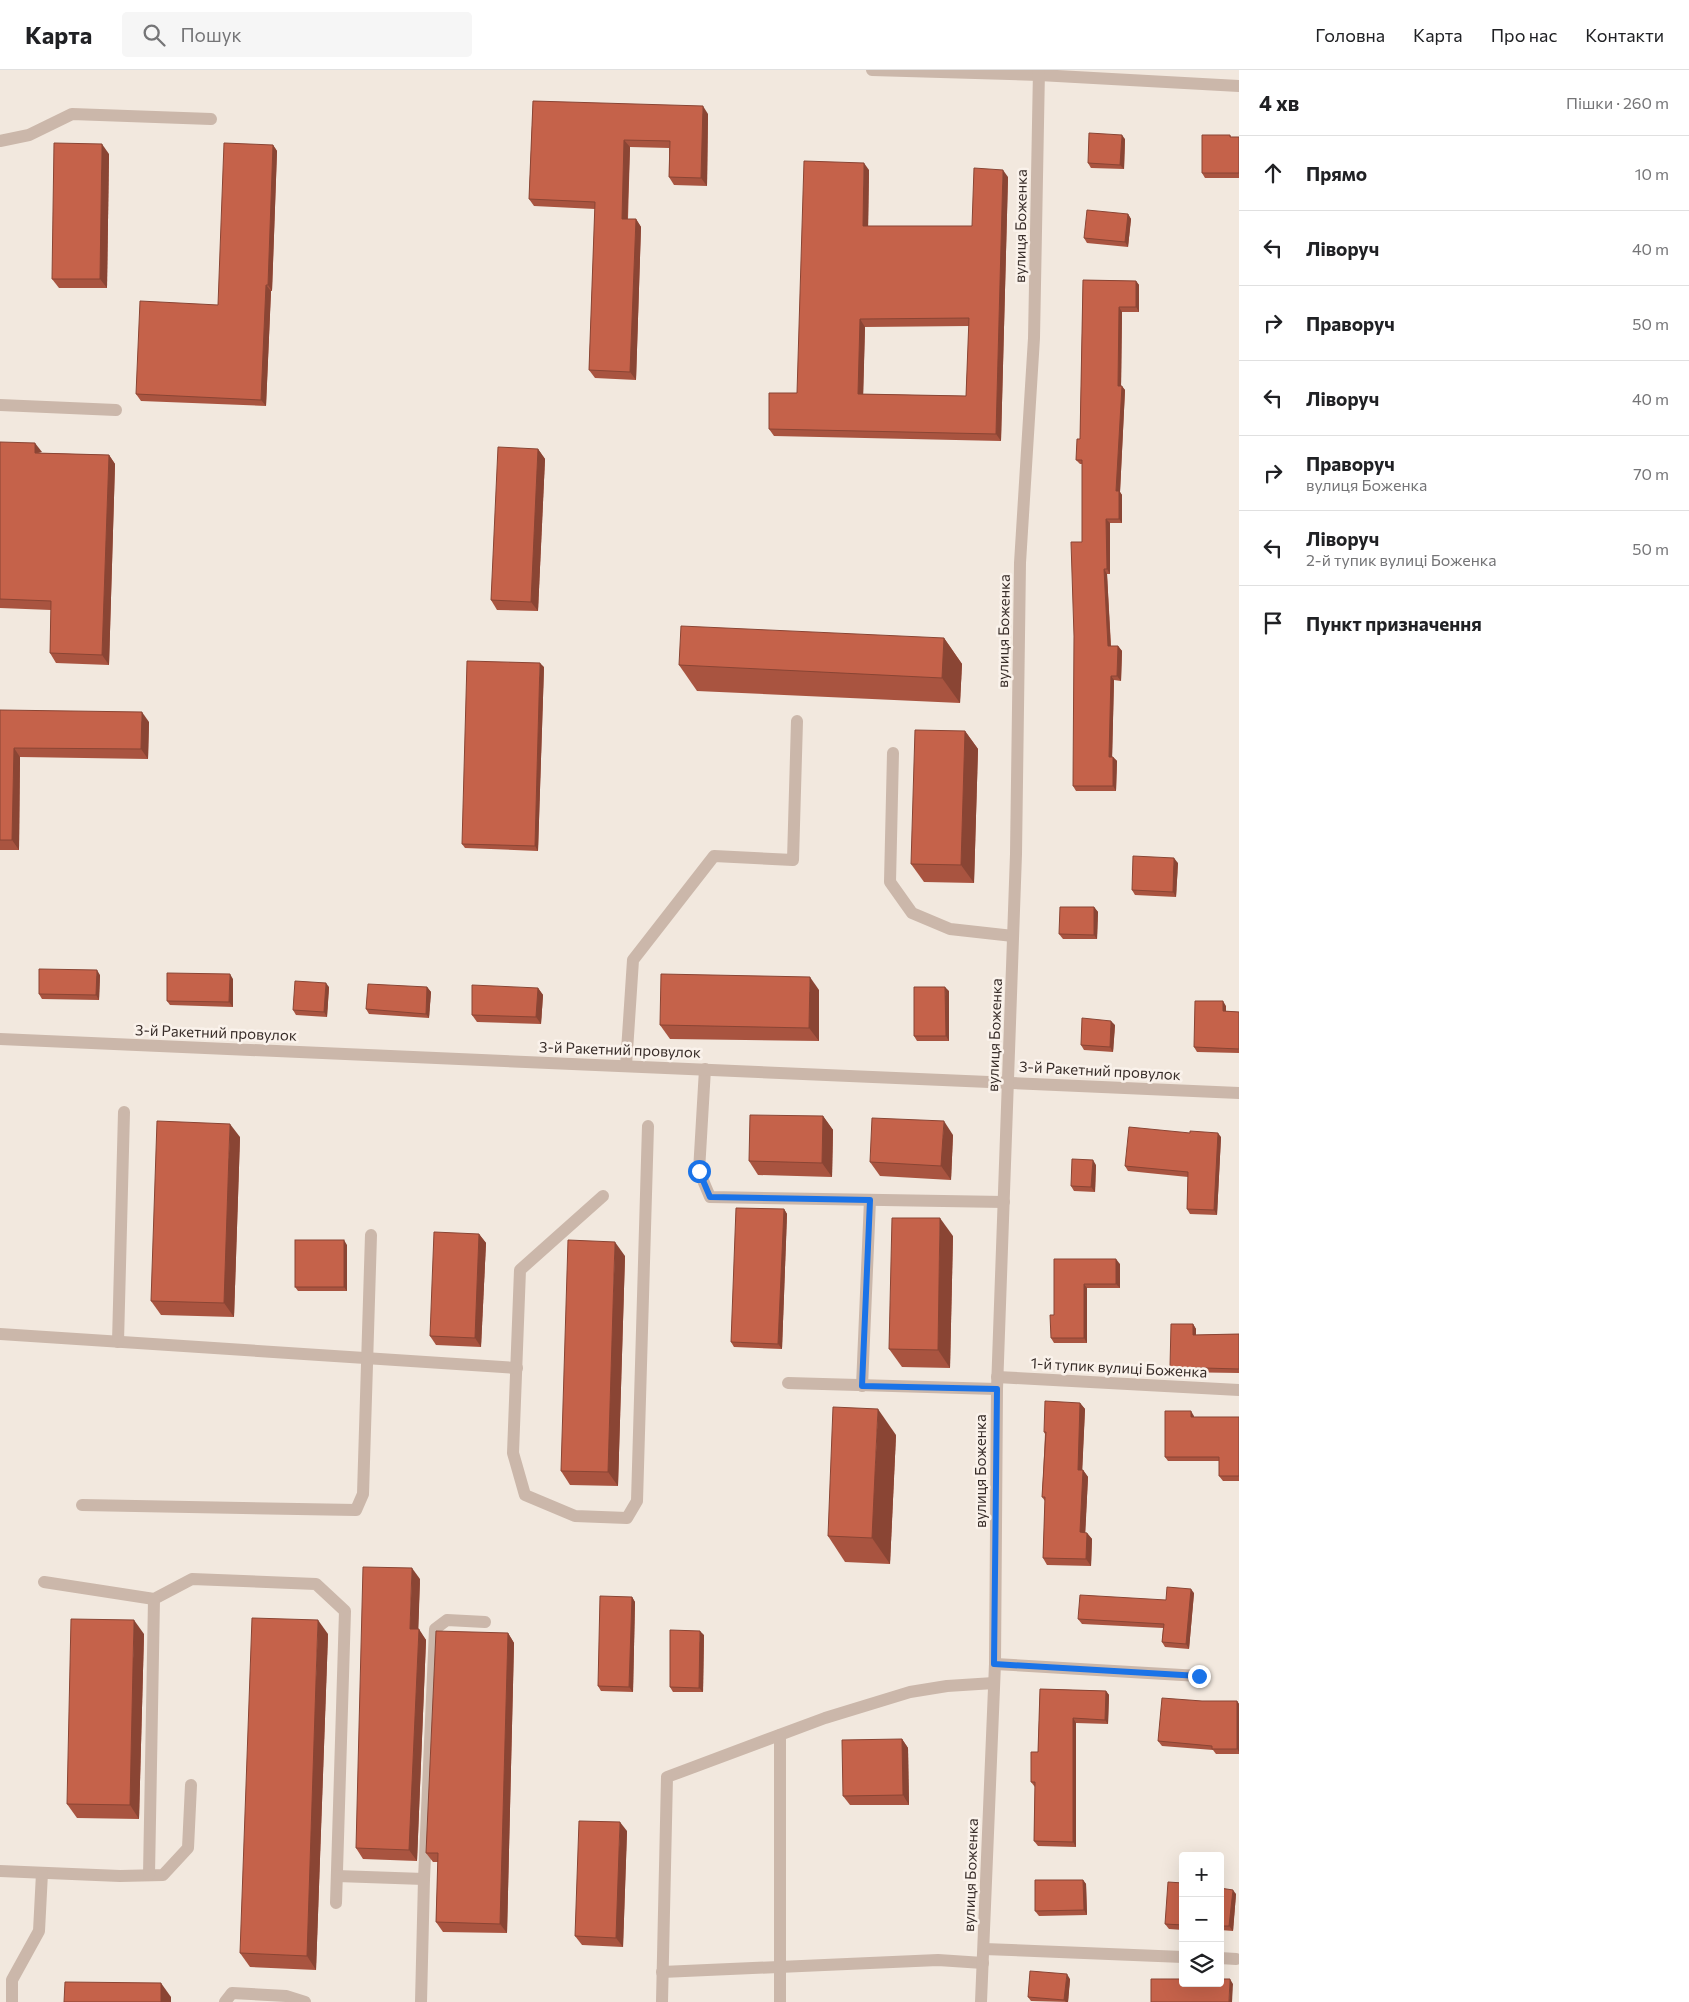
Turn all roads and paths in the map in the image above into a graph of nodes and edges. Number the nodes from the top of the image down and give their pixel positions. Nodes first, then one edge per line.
1 (872, 70) edge
2 (1039, 73) edge
3 (1239, 86) edge
4 (211, 119) dead end
5 (0, 141) edge
6 (0, 405) edge
7 (116, 410) dead end
8 (797, 721) dead end
9 (894, 753) dead end
10 (1013, 936) junction
11 (0, 1039) edge
12 (626, 1066) junction
13 (705, 1069) junction
14 (1008, 1082) junction
15 (1239, 1093) edge
16 (124, 1112) dead end
17 (648, 1126) dead end
18 (603, 1196) dead end
19 (870, 1200) junction
20 (1004, 1202) junction
21 (371, 1235) dead end
22 (0, 1334) edge
23 (118, 1342) junction
24 (368, 1358) junction
25 (517, 1368) junction
26 (788, 1383) dead end
27 (997, 1383) junction
28 (862, 1386) junction
29 (1239, 1390) edge
30 (82, 1506) dead end
31 (44, 1582) dead end
32 (154, 1599) junction
33 (485, 1622) dead end
34 (994, 1664) junction
35 (1199, 1676) dead end
36 (994, 1684) junction
37 (780, 1735) junction
38 (191, 1785) dead end
39 (0, 1871) edge
40 (42, 1873) junction
41 (148, 1875) junction
42 (337, 1876) junction
43 (424, 1878) junction
44 (336, 1903) dead end
45 (984, 1949) junction
46 (1179, 1957) edge
47 (1224, 1958) edge
48 (1236, 1959) dead end
49 (983, 1963) junction
50 (780, 1966) junction
51 (662, 1972) junction
52 (12, 2002) edge
53 (225, 2002) edge
54 (305, 2002) edge
55 (421, 2002) edge
56 (662, 2002) edge
57 (780, 2002) edge
58 (981, 2002) edge

1 - 2 street
2 - 3 street
2 - 10 street, вулиця Боженка
4 - 5 street
6 - 7 street
8 - 12 street
9 - 10 street
10 - 14 street, вулиця Боженка
11 - 12 street, 3-й Ракетний провулок
12 - 13 street, 3-й Ракетний провулок
13 - 14 street, 3-й Ракетний провулок
13 - 19 street
14 - 15 street, 3-й Ракетний провулок
14 - 20 street, вулиця Боженка
16 - 23 street
17 - 25 street
18 - 25 street
19 - 20 street
19 - 28 street
20 - 27 street, вулиця Боженка
21 - 24 street
22 - 23 street
23 - 24 street
24 - 25 street
24 - 30 street
26 - 28 street, 1-й тупик вулиці Боженка
27 - 28 street, 1-й тупик вулиці Боженка
27 - 29 street, 1-й тупик вулиці Боженка
27 - 34 street, вулиця Боженка
31 - 32 street
32 - 41 street
32 - 42 street
33 - 43 street
34 - 35 street
34 - 36 street, вулиця Боженка
36 - 37 street
36 - 45 street, вулиця Боженка
37 - 50 street
37 - 51 street
38 - 41 street
39 - 40 street
40 - 41 street
40 - 52 street
42 - 43 street
42 - 44 street
43 - 55 street
45 - 46 street
45 - 49 street, вулиця Боженка
47 - 48 street
49 - 50 street
49 - 58 street, вулиця Боженка
50 - 51 street
50 - 57 street
51 - 56 street
53 - 54 street

